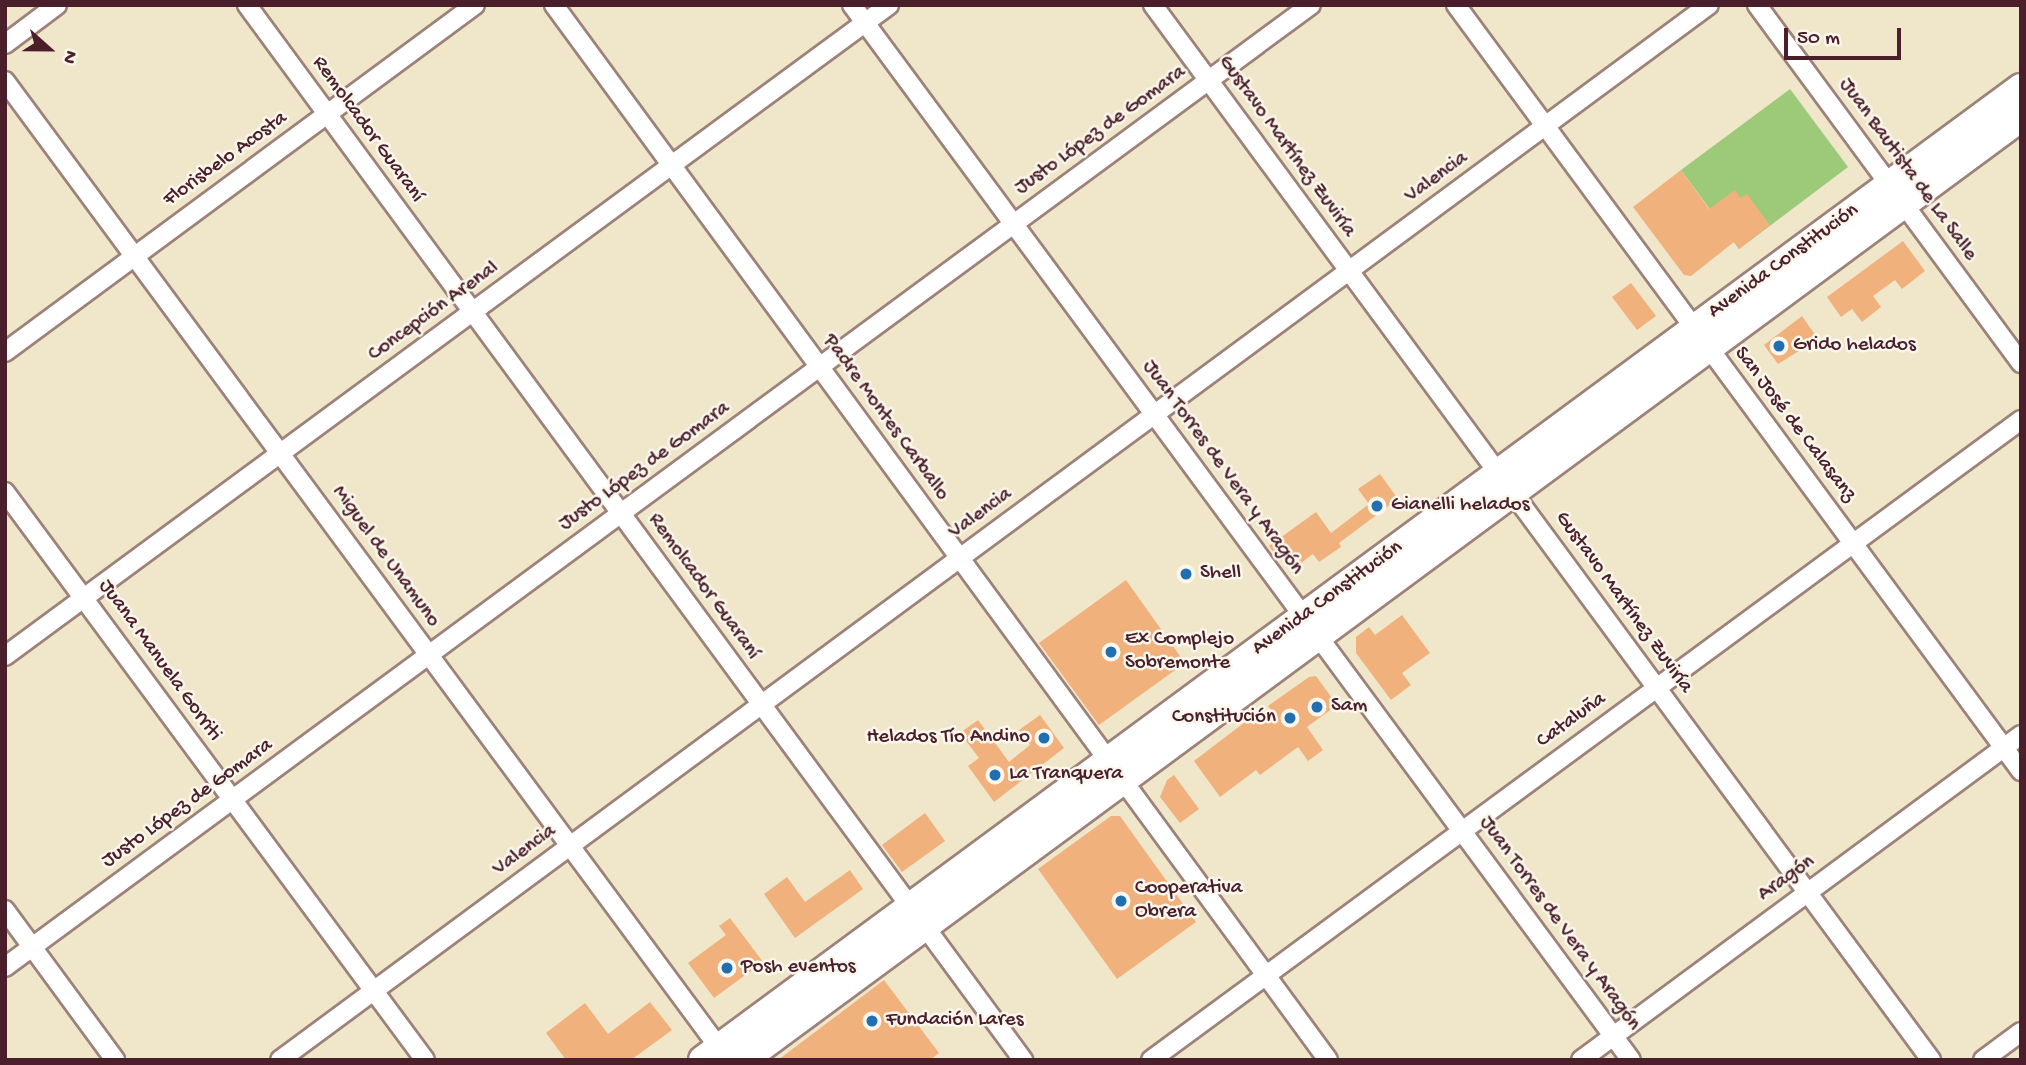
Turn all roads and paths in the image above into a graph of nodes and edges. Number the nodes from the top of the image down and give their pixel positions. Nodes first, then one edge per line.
1 (57, 5) edge
2 (247, 5) edge
3 (475, 5) edge
4 (554, 5) edge
5 (852, 5) edge
6 (889, 5) edge
7 (1153, 5) edge
8 (1311, 5) edge
9 (1456, 5) edge
10 (1709, 5) edge
11 (1757, 5) edge
12 (865, 23) junction
13 (5, 44) edge
14 (1208, 80) junction
15 (5, 81) edge
16 (2021, 88) edge
17 (327, 114) junction
18 (2021, 117) edge
19 (1545, 126) junction
20 (672, 165) junction
21 (1896, 194) junction
22 (1013, 224) junction
23 (134, 257) junction
24 (1349, 271) junction
25 (472, 312) junction
26 (1701, 338) junction
27 (5, 352) edge
28 (2021, 363) edge
29 (819, 367) junction
30 (1154, 415) junction
31 (2021, 420) edge
32 (280, 454) junction
33 (1505, 483) junction
34 (5, 492) edge
35 (620, 513) junction
36 (1855, 545) junction
37 (960, 558) junction
38 (84, 598) junction
39 (1311, 626) junction
40 (429, 655) junction
41 (5, 656) edge
42 (1656, 688) junction
43 (761, 705) junction
44 (2021, 736) edge
45 (2004, 748) junction
46 (1115, 770) junction
47 (2021, 771) edge
48 (233, 799) junction
49 (1462, 831) junction
50 (570, 846) junction
51 (1807, 893) junction
52 (5, 910) edge
53 (917, 916) junction
54 (32, 947) junction
55 (5, 967) edge
56 (1266, 975) junction
57 (374, 990) junction
58 (2021, 1032) edge
59 (1613, 1036) junction
60 (723, 1057) edge
61 (115, 1060) edge
62 (280, 1060) edge
63 (425, 1060) edge
64 (1023, 1060) edge
65 (1151, 1060) edge
66 (1328, 1060) edge
67 (1581, 1060) edge
68 (1631, 1060) edge
69 (1931, 1060) edge
70 (1983, 1060) edge

1 - 13 street
2 - 17 street, Remolcador Guaraní
3 - 17 street, Florisbelo Acosta
4 - 20 street, Padre Montes Carballo
5 - 12 street, Juan Torres de Vera y Aragón
6 - 12 street, Concepción Arenal
7 - 14 street, Gustavo Martínez Zuviría
8 - 14 street, Justo López de Gomara
9 - 19 street, San José de Calasanz
10 - 19 street, Valencia
11 - 21 street, Juan Bautista de La Salle
12 - 20 street, Concepción Arenal
12 - 22 street, Juan Torres de Vera y Aragón
14 - 22 street, Justo López de Gomara
14 - 24 street, Gustavo Martínez Zuviría
15 - 23 street, Miguel de Unamuno
16 - 21 main road, Avenida Constitución
17 - 23 street, Florisbelo Acosta
17 - 25 street, Remolcador Guaraní
18 - 21 main road, Avenida Constitución
19 - 24 street, Valencia
19 - 26 street, San José de Calasanz
20 - 25 street, Concepción Arenal
20 - 29 street, Padre Montes Carballo
21 - 26 main road, Avenida Constitución
21 - 28 street, Juan Bautista de La Salle
22 - 29 street, Justo López de Gomara
22 - 30 street, Juan Torres de Vera y Aragón
23 - 27 street, Florisbelo Acosta
23 - 32 street, Miguel de Unamuno
24 - 30 street, Valencia
24 - 33 street, Gustavo Martínez Zuviría
25 - 32 street, Concepción Arenal
25 - 35 street, Remolcador Guaraní
26 - 33 main road, Avenida Constitución
26 - 36 street, San José de Calasanz
29 - 35 street, Justo López de Gomara
29 - 37 street, Padre Montes Carballo
30 - 37 street, Valencia
30 - 39 street, Juan Torres de Vera y Aragón
31 - 36 street, Cataluña
32 - 38 street, Concepción Arenal
32 - 40 street, Miguel de Unamuno
33 - 39 main road, Avenida Constitución
33 - 42 street, Gustavo Martínez Zuviría
34 - 38 street, Juana Manuela Gorriti
35 - 40 street, Justo López de Gomara
35 - 43 street, Remolcador Guaraní
36 - 42 street, Cataluña
36 - 45 street, San José de Calasanz
37 - 43 street, Valencia
37 - 46 street, Padre Montes Carballo
38 - 41 street, Concepción Arenal
38 - 48 street, Juana Manuela Gorriti
39 - 46 main road, Avenida Constitución
39 - 49 street, Juan Torres de Vera y Aragón
40 - 48 street, Justo López de Gomara
40 - 50 street, Miguel de Unamuno
42 - 49 street, Cataluña
42 - 51 street, Gustavo Martínez Zuviría
43 - 50 street, Valencia
43 - 53 street, Remolcador Guaraní
44 - 45 street, Aragón
45 - 47 street, San José de Calasanz
45 - 51 street, Aragón
46 - 53 main road, Avenida Constitución
46 - 56 street, Padre Montes Carballo
48 - 54 street, Justo López de Gomara
48 - 57 street, Juana Manuela Gorriti
49 - 56 street, Cataluña
49 - 59 street, Juan Torres de Vera y Aragón
50 - 57 street, Valencia
50 - 60 street, Miguel de Unamuno
51 - 59 street, Aragón
51 - 69 street, Gustavo Martínez Zuviría
52 - 54 street
53 - 60 main road, Avenida Constitución
53 - 64 street, Remolcador Guaraní
54 - 55 street, Justo López de Gomara
54 - 61 street
56 - 65 street, Cataluña
56 - 66 street, Padre Montes Carballo
57 - 62 street, Valencia
57 - 63 street, Juana Manuela Gorriti
58 - 70 street
59 - 67 street, Aragón
59 - 68 street, Juan Torres de Vera y Aragón

